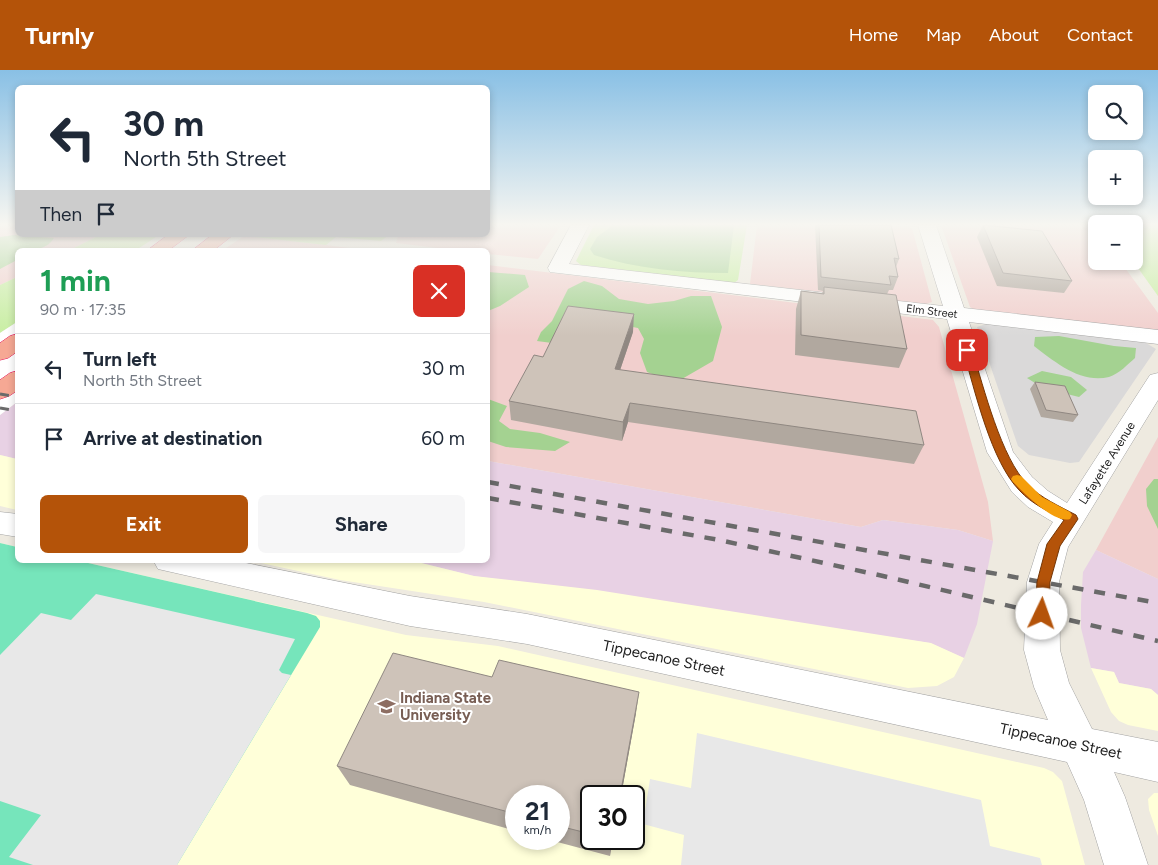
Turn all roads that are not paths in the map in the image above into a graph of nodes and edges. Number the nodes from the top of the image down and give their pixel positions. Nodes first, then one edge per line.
1 (560, 262) edge
2 (939, 262) edge
3 (955, 314) junction
4 (1158, 337) edge
5 (15, 343) edge
6 (0, 353) edge
7 (15, 380) edge
8 (1158, 380) edge
9 (0, 391) edge
10 (1072, 519) junction
11 (0, 523) edge
12 (15, 526) edge
13 (184, 563) edge
14 (1079, 745) junction
15 (1158, 762) edge
16 (1126, 865) edge

1 - 3 street, Elm Street
2 - 3 street
3 - 4 street, Elm Street
3 - 10 street
5 - 6 highway
7 - 9 highway
8 - 10 street, Lafayette Avenue
10 - 14 street, Lafayette Avenue
11 - 12 street
13 - 14 street, Tippecanoe Street
14 - 15 street, Tippecanoe Street
14 - 16 street, Lafayette Avenue

